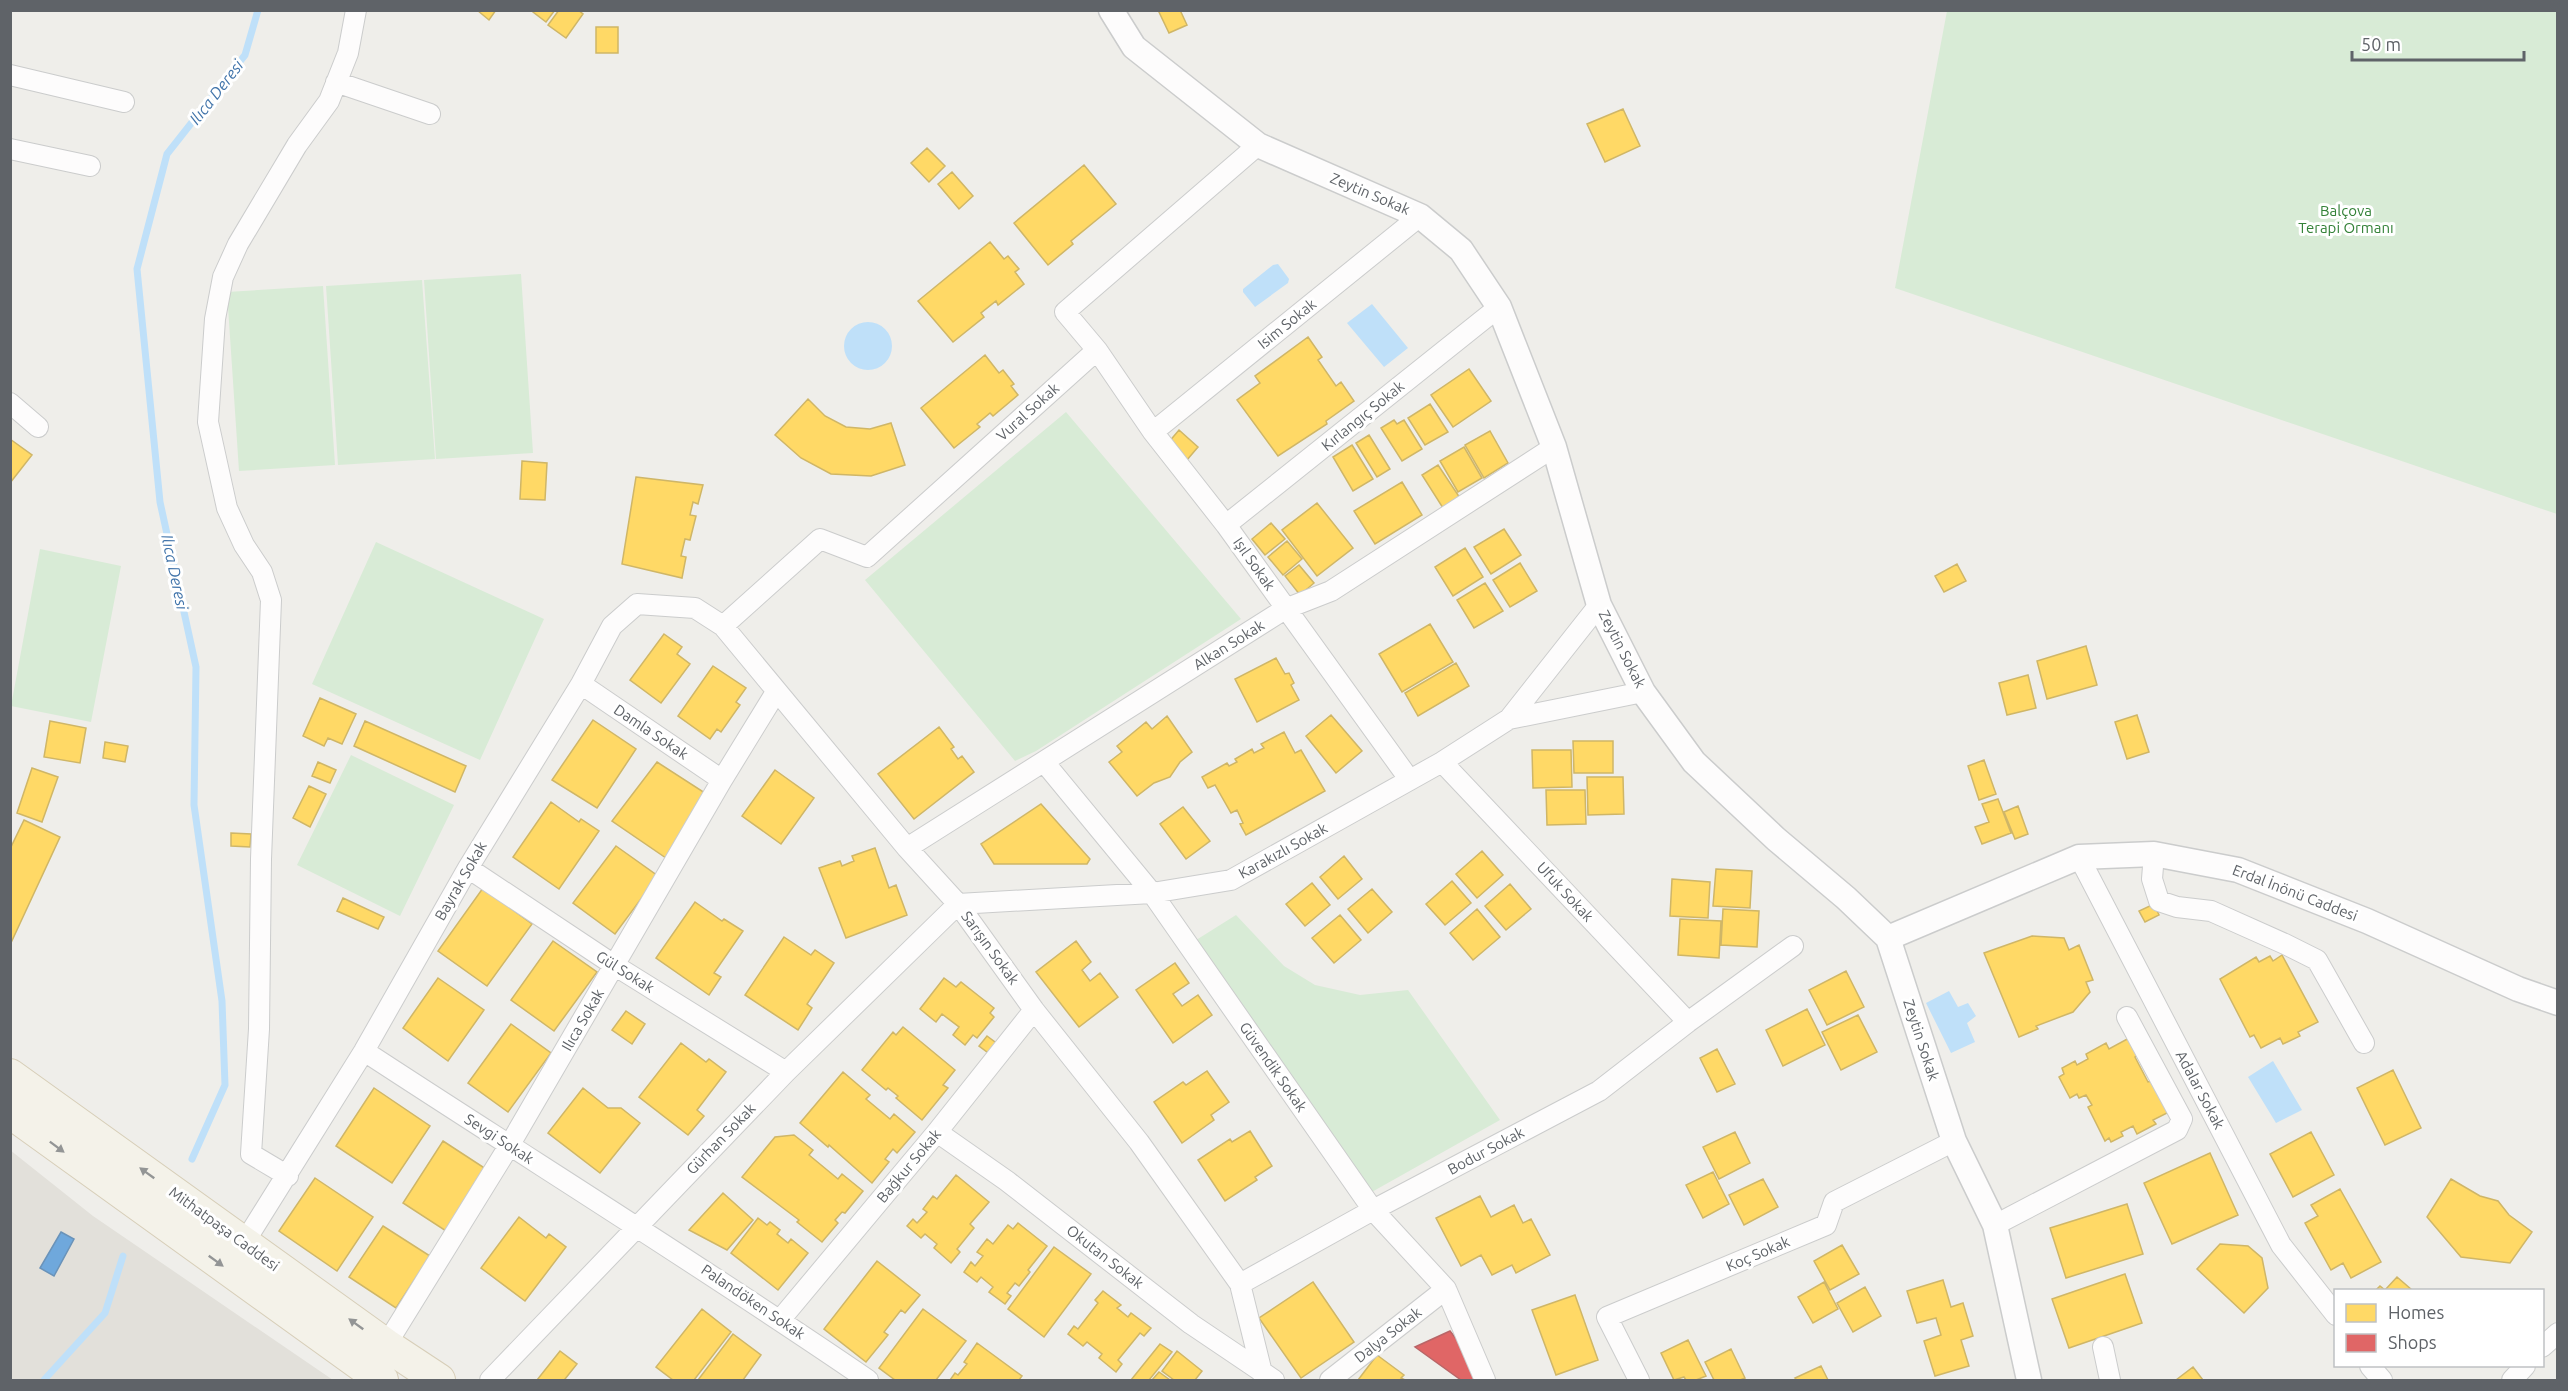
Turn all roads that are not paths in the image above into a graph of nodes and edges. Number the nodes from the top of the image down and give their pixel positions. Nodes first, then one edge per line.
1 (356, 10) edge
2 (1112, 10) edge
3 (10, 75) edge
4 (336, 82) junction
5 (124, 102) dead end
6 (430, 114) dead end
7 (1258, 145) junction
8 (10, 149) edge
9 (90, 166) dead end
10 (1420, 216) junction
11 (1499, 307) junction
12 (1097, 350) junction
13 (10, 403) edge
14 (38, 427) dead end
15 (1153, 432) junction
16 (1554, 447) junction
17 (1226, 525) junction
18 (1599, 605) junction
19 (1286, 609) junction
20 (723, 626) junction
21 (581, 684) junction
22 (776, 692) junction
23 (1643, 692) junction
24 (1509, 719) junction
25 (1044, 762) junction
26 (1442, 762) junction
27 (1409, 779) junction
28 (722, 780) junction
29 (907, 848) junction
30 (2154, 854) junction
31 (2079, 857) junction
32 (468, 868) junction
33 (1152, 893) junction
34 (958, 904) junction
35 (1888, 938) junction
36 (1793, 946) dead end
37 (614, 965) junction
38 (2558, 1003) edge
39 (1034, 1010) junction
40 (2127, 1017) dead end
41 (1688, 1022) junction
42 (2364, 1043) dead end
43 (364, 1051) junction
44 (786, 1072) junction
45 (10, 1075) edge
46 (10, 1112) edge
47 (938, 1132) junction
48 (1954, 1141) junction
49 (509, 1146) junction
50 (288, 1176) junction
51 (1373, 1210) junction
52 (1995, 1225) junction
53 (636, 1226) junction
54 (244, 1243) junction
55 (1240, 1284) junction
56 (1446, 1289) junction
57 (2334, 1312) edge
58 (780, 1320) junction
59 (2558, 1333) edge
60 (386, 1345) junction
61 (2544, 1345) edge
62 (2103, 1347) dead end
63 (1268, 1377) edge
64 (381, 1380) edge
65 (439, 1380) edge
66 (490, 1380) edge
67 (868, 1380) edge
68 (1330, 1380) edge
69 (1485, 1380) edge
70 (1639, 1380) edge
71 (2030, 1380) edge
72 (2110, 1380) edge

1 - 4 street
2 - 7 street, Zeytin Sokak
3 - 5 street
4 - 6 street
4 - 50 street
7 - 10 street, Zeytin Sokak
7 - 12 street
8 - 9 street
10 - 11 street, Zeytin Sokak
10 - 15 street, Isim Sokak
11 - 16 street, Zeytin Sokak
11 - 17 street, Kırlangıç Sokak
12 - 15 street, Işıl Sokak
12 - 20 street, Vural Sokak
13 - 14 street
15 - 17 street, Işıl Sokak
16 - 18 street, Zeytin Sokak
16 - 19 street, Alkan Sokak
17 - 19 street, Işıl Sokak
18 - 23 street, Zeytin Sokak
18 - 24 street, Karakızlı Sokak
19 - 25 street, Alkan Sokak
19 - 27 street, Işıl Sokak
20 - 21 street, Bayrak Sokak
20 - 22 street, Sarışın Sokak
21 - 28 street, Damla Sokak
21 - 32 street, Bayrak Sokak
22 - 28 street, Ilıca Sokak
22 - 29 street, Sarışın Sokak
23 - 24 street, Karakızlı Sokak
23 - 35 street, Zeytin Sokak
24 - 26 street, Karakızlı Sokak
25 - 29 street, Alkan Sokak
25 - 33 street, Güvendik Sokak
26 - 27 street, Karakızlı Sokak
26 - 41 street, Ufuk Sokak
27 - 33 street, Karakızlı Sokak
28 - 37 street, Ilıca Sokak
29 - 34 street, Sarışın Sokak
30 - 31 street, Erdal İnönü Caddesi
30 - 38 street, Erdal İnönü Caddesi
30 - 42 street
31 - 35 street, Erdal İnönü Caddesi
31 - 57 street, Adalar Sokak
32 - 37 street, Gül Sokak
32 - 43 street, Bayrak Sokak
33 - 34 street, Karakızlı Sokak
33 - 51 street, Güvendik Sokak
34 - 39 street, Sarışın Sokak
34 - 44 street, Gürhan Sokak
35 - 48 street, Zeytin Sokak
36 - 41 street, Bodur Sokak
37 - 44 street, Gül Sokak
37 - 49 street, Ilıca Sokak
39 - 47 street, Bağkur Sokak
39 - 55 street, Sarışın Sokak
40 - 52 street
41 - 51 street, Bodur Sokak
43 - 49 street, Sevgi Sokak
43 - 50 street, Bayrak Sokak
44 - 53 street, Gürhan Sokak
54 -> 45 main road, Mithatpaşa Caddesi
46 -> 64 main road, Mithatpaşa Caddesi
47 - 58 street, Bağkur Sokak
47 - 63 street, Okutan Sokak
48 - 52 street, Zeytin Sokak
48 - 70 street, Koç Sokak
49 - 53 street, Sevgi Sokak
49 - 60 street, Ilıca Sokak
50 - 54 street, Bayrak Sokak
51 - 55 street, Bodur Sokak
51 - 56 street, Güvendik Sokak
52 - 71 street, Zeytin Sokak
53 - 58 street, Palandöken Sokak
53 - 66 street, Gürhan Sokak
60 -> 54 main road, Mithatpaşa Caddesi
55 - 63 street
56 - 68 street, Dalya Sokak
56 - 69 street, Güvendik Sokak
58 - 67 street, Palandöken Sokak
59 - 61 street
60 - 65 main road, Mithatpaşa Caddesi
62 - 72 street

